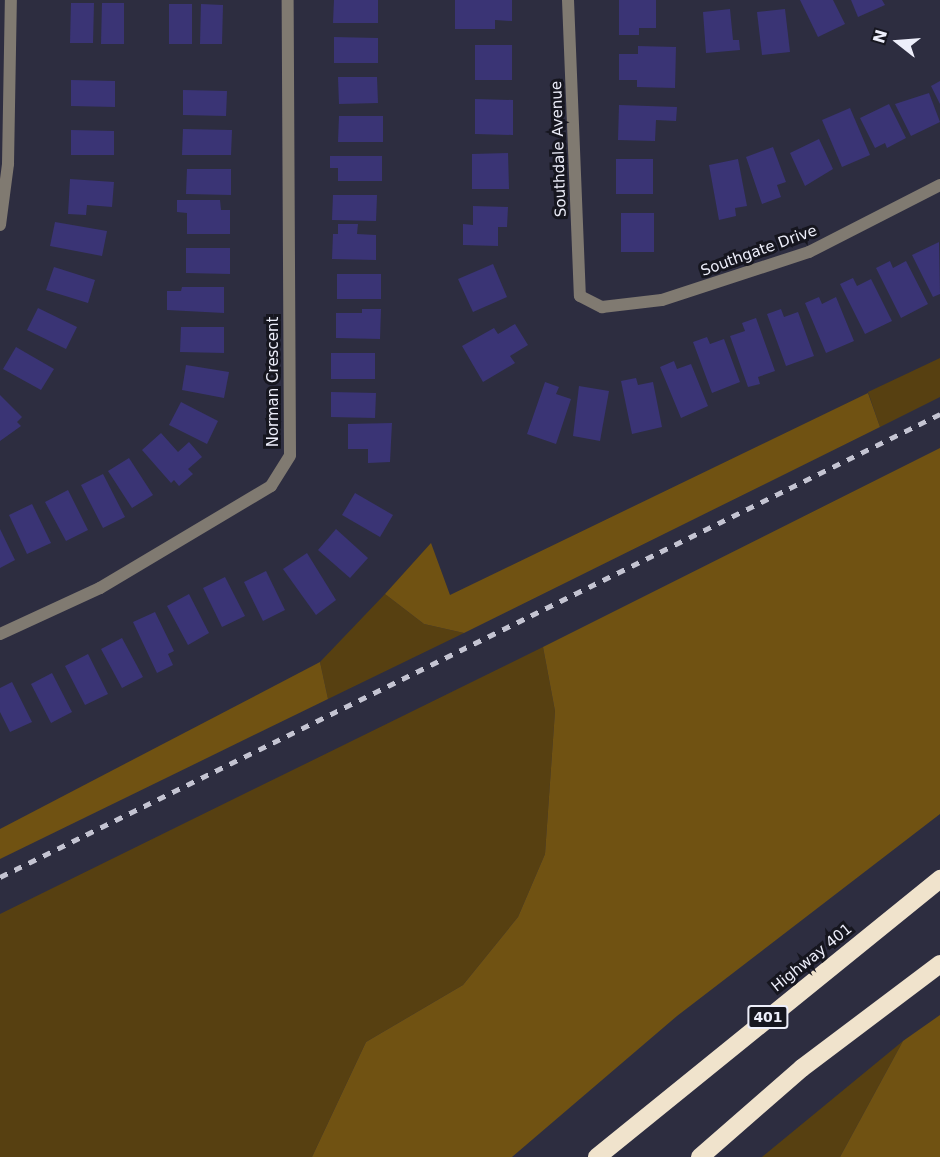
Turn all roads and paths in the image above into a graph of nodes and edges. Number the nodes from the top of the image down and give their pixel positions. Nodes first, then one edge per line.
1 (10, 0) edge
2 (288, 0) edge
3 (568, 0) edge
4 (940, 185) edge
5 (0, 225) edge
6 (580, 296) joint
7 (0, 634) edge
8 (940, 879) edge
9 (940, 964) edge
10 (597, 1157) edge
11 (700, 1157) edge

1 - 5 street
2 - 7 street, Norman Crescent
3 - 6 street, Southdale Avenue
4 - 6 street, Southgate Drive
8 - 10 highway, Highway 401 / 401
9 - 11 highway

